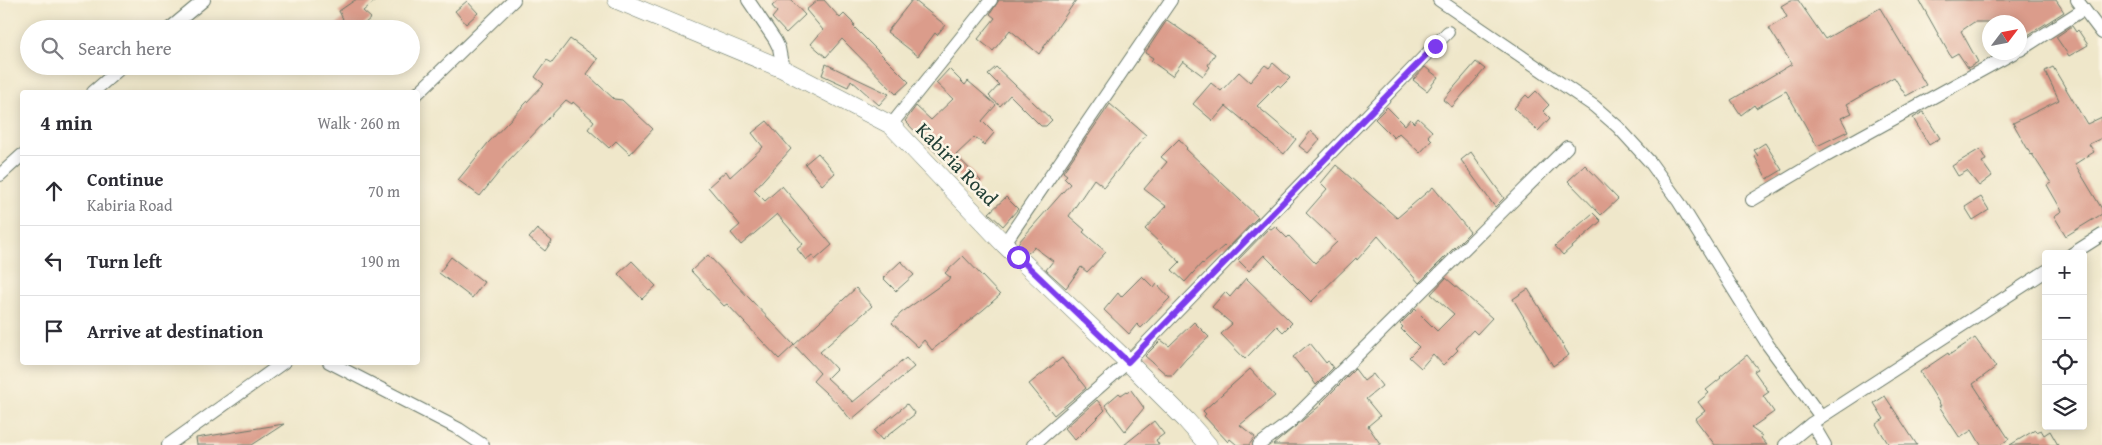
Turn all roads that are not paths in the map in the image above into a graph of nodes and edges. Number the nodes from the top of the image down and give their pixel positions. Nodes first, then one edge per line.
1 (204, 0) edge
2 (514, 0) edge
3 (617, 0) edge
4 (748, 0) edge
5 (991, 0) edge
6 (1171, 0) edge
7 (1439, 0) edge
8 (2081, 5) edge
9 (180, 20) edge
10 (1448, 32) dead end
11 (2102, 33) edge
12 (2027, 45) edge
13 (2001, 60) edge
14 (783, 69) junction
15 (113, 75) edge
16 (95, 90) edge
17 (420, 91) edge
18 (891, 125) junction
19 (1567, 147) dead end
20 (20, 157) edge
21 (0, 176) edge
22 (1752, 200) dead end
23 (2102, 235) edge
24 (1004, 244) junction
25 (2078, 250) edge
26 (2042, 274) edge
27 (1128, 362) junction
28 (280, 365) edge
29 (335, 365) edge
30 (1817, 420) junction
31 (168, 445) edge
32 (483, 445) edge
33 (1033, 445) edge
34 (1208, 445) edge
35 (1259, 445) edge
36 (1785, 445) edge
37 (1825, 445) edge

1 - 9 street
2 - 17 street
3 - 14 main road, Kabiria Road
4 - 14 street
5 - 18 street
6 - 24 street
7 - 30 street
8 - 11 street
8 - 12 street
10 - 27 street
13 - 22 street
14 - 18 main road, Kabiria Road
15 - 16 street
18 - 24 main road, Kabiria Road
19 - 35 street
20 - 21 street
23 - 25 street
24 - 27 main road, Kabiria Road
26 - 30 street
27 - 33 street
27 - 34 main road, Kabiria Road
28 - 31 street
29 - 32 street
30 - 36 street
30 - 37 street

